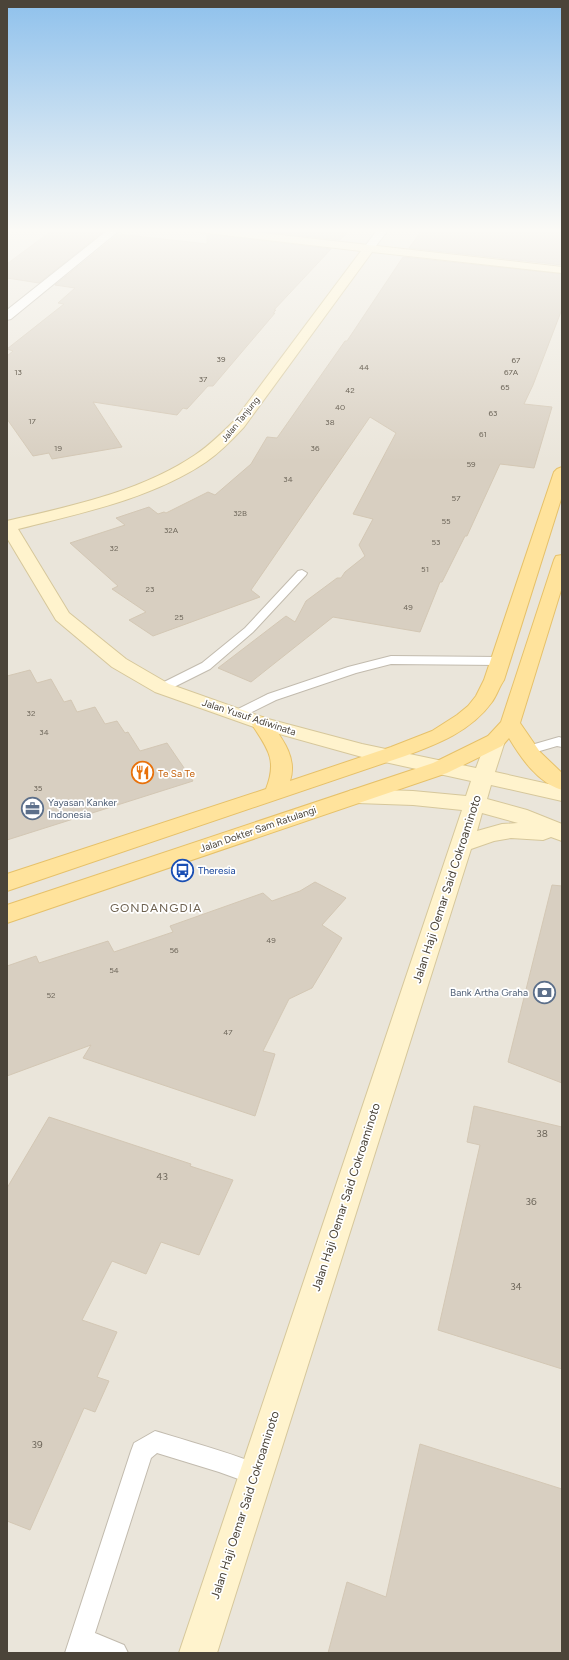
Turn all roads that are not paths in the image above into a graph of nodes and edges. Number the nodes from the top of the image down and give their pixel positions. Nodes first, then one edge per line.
1 (19, 306) edge
2 (326, 306) edge
3 (7, 316) edge
4 (562, 472) edge
5 (7, 526) edge
6 (562, 560) edge
7 (302, 573) dead end
8 (499, 661) junction
9 (162, 688) junction
10 (236, 715) junction
11 (260, 723) junction
12 (510, 724) junction
13 (495, 741) junction
14 (562, 743) edge
15 (526, 751) junction
16 (385, 756) junction
17 (440, 768) junction
18 (483, 777) junction
19 (562, 783) edge
20 (275, 792) junction
21 (562, 794) edge
22 (357, 796) junction
23 (474, 804) junction
24 (562, 834) edge
25 (462, 844) junction
26 (7, 883) edge
27 (7, 914) edge
28 (255, 1474) junction
29 (79, 1646) edge
30 (116, 1653) edge
31 (198, 1653) edge

1 - 3 street
2 - 5 street, Jalan Tanjung
4 - 8 main road
5 - 9 street, Jalan Yusuf Adiwinata
6 - 12 main road, Jalan Haji Oemar Said Cokroaminoto
7 - 9 lane
8 - 10 lane
8 - 16 main road
9 - 10 street, Jalan Yusuf Adiwinata
10 - 11 street, Jalan Yusuf Adiwinata
11 - 16 street, Jalan Yusuf Adiwinata
11 - 20 main road
12 - 13 main road, Jalan Haji Oemar Said Cokroaminoto
12 - 15 main road
13 - 17 main road, Jalan Haji Oemar Said Cokroaminoto
13 - 18 street, Jalan Haji Oemar Said Cokroaminoto
14 - 15 lane
15 - 19 main road
16 - 17 street, Jalan Yusuf Adiwinata
16 - 20 main road
17 - 18 street, Jalan Yusuf Adiwinata
17 - 22 main road, Jalan Dokter Sam Ratulangi
18 - 21 street, Jalan Yusuf Adiwinata
18 - 23 street, Jalan Haji Oemar Said Cokroaminoto
20 - 26 main road
22 - 23 street
22 - 27 main road, Jalan Dokter Sam Ratulangi
23 - 24 street
23 - 25 street, Jalan Haji Oemar Said Cokroaminoto
24 - 25 street
25 - 28 street, Jalan Haji Oemar Said Cokroaminoto
28 - 29 lane
28 - 31 street, Jalan Haji Oemar Said Cokroaminoto
29 - 30 lane

